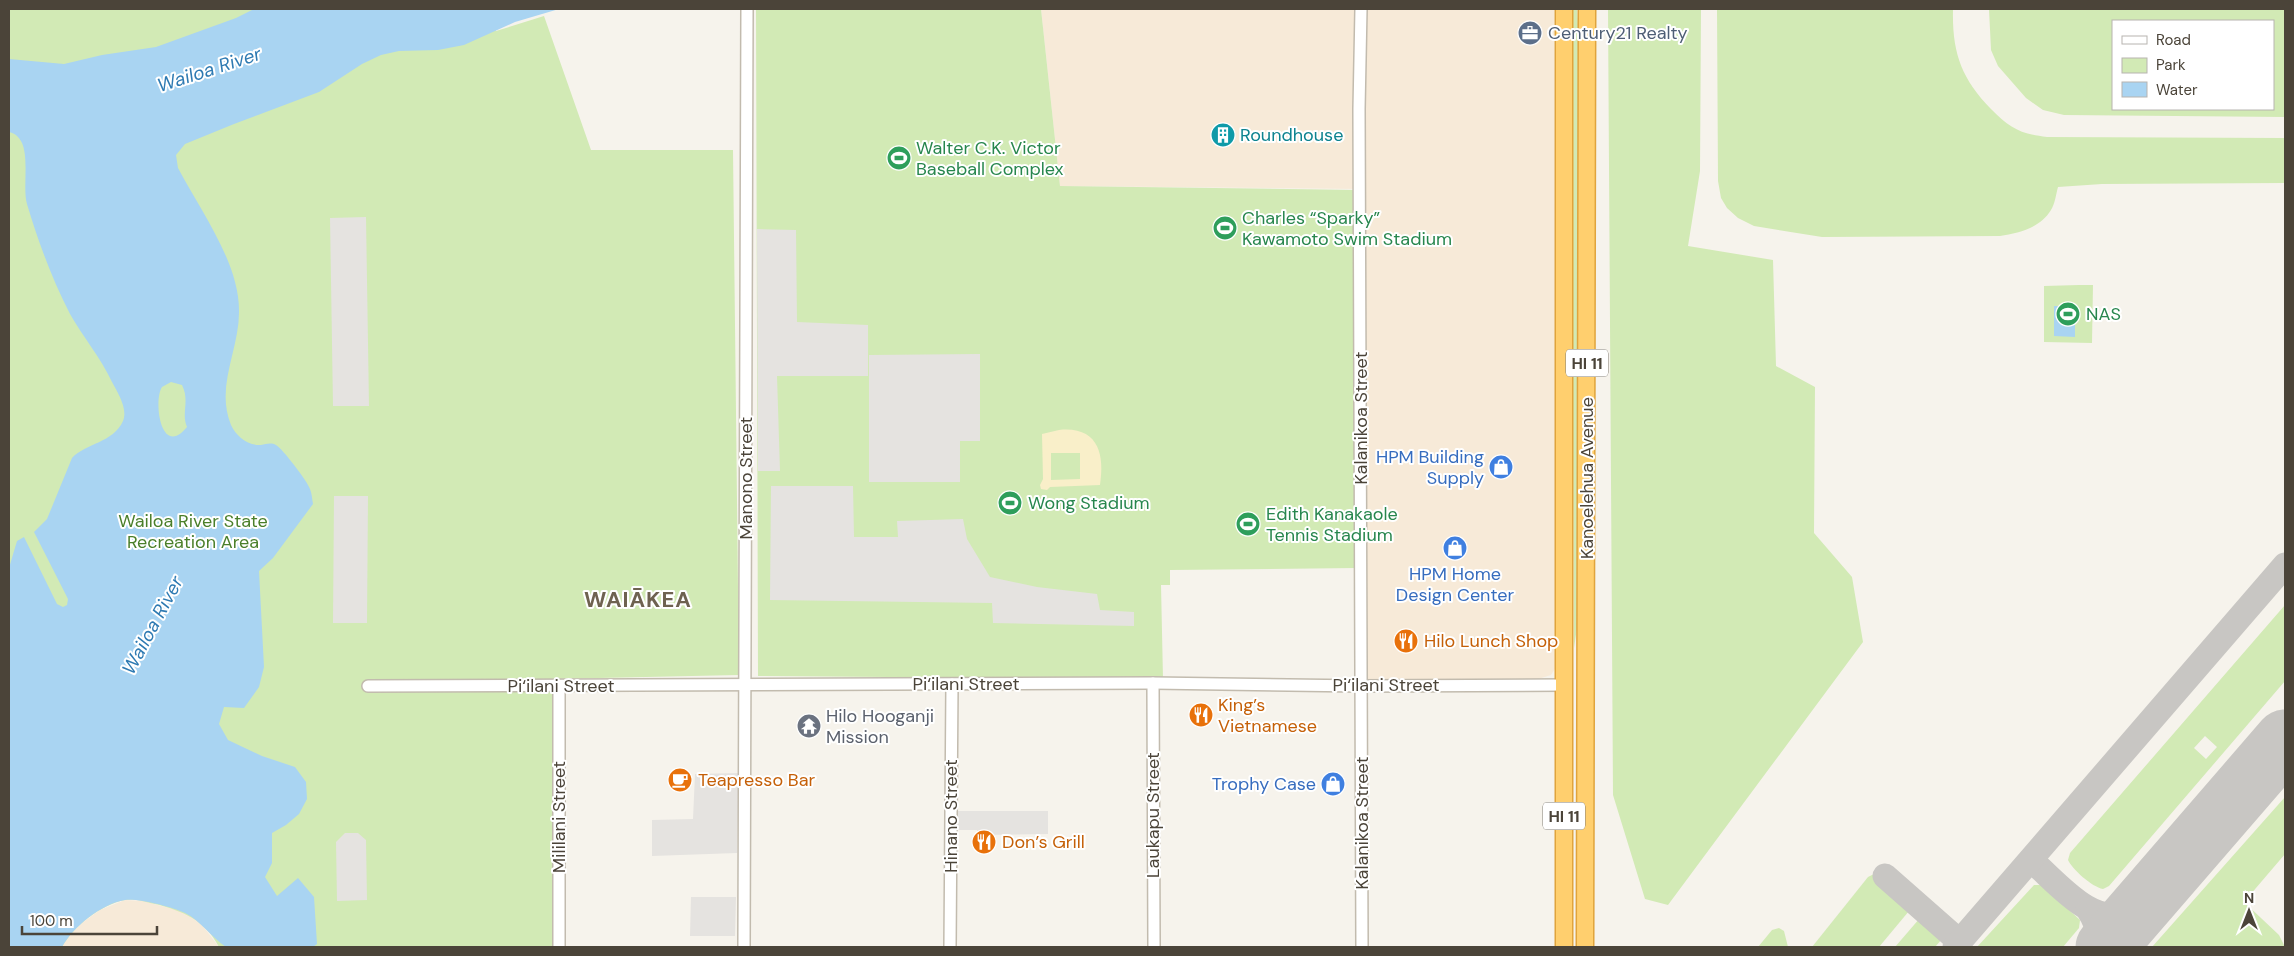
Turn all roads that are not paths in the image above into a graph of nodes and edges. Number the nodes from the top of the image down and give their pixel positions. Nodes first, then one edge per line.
1 (747, 9) edge
2 (1361, 9) edge
3 (1564, 9) edge
4 (1587, 9) edge
5 (1587, 634) junction
6 (1153, 683) junction
7 (952, 684) junction
8 (368, 686) dead end
9 (559, 686) junction
10 (745, 686) junction
11 (1362, 686) junction
12 (1564, 686) junction
13 (1586, 716) junction
14 (559, 947) edge
15 (744, 947) edge
16 (950, 947) edge
17 (1154, 947) edge
18 (1362, 947) edge
19 (1564, 947) edge
20 (1586, 947) edge

1 - 10 street, Manono Street
2 - 11 street, Kalanikoa Street
3 - 12 highway, Kanoelehua Avenue / HI 11
4 - 5 highway, Kanoelehua Avenue / HI 11
5 - 12 highway
5 - 13 highway, Kanoelehua Avenue / HI 11
6 - 7 street, Pi‘ilani Street
6 - 11 street, Pi‘ilani Street
6 - 17 street, Laukapu Street
7 - 10 street, Pi‘ilani Street
7 - 16 street, Hinano Street
8 - 9 street, Pi‘ilani Street
9 - 10 street, Pi‘ilani Street
9 - 14 street, Mililani Street
10 - 15 street, Manono Street
11 - 12 street, Pi‘ilani Street
11 - 18 street, Kalanikoa Street
12 - 13 highway
12 - 19 highway, Kanoelehua Avenue / HI 11
13 - 20 highway, Kanoelehua Avenue / HI 11

